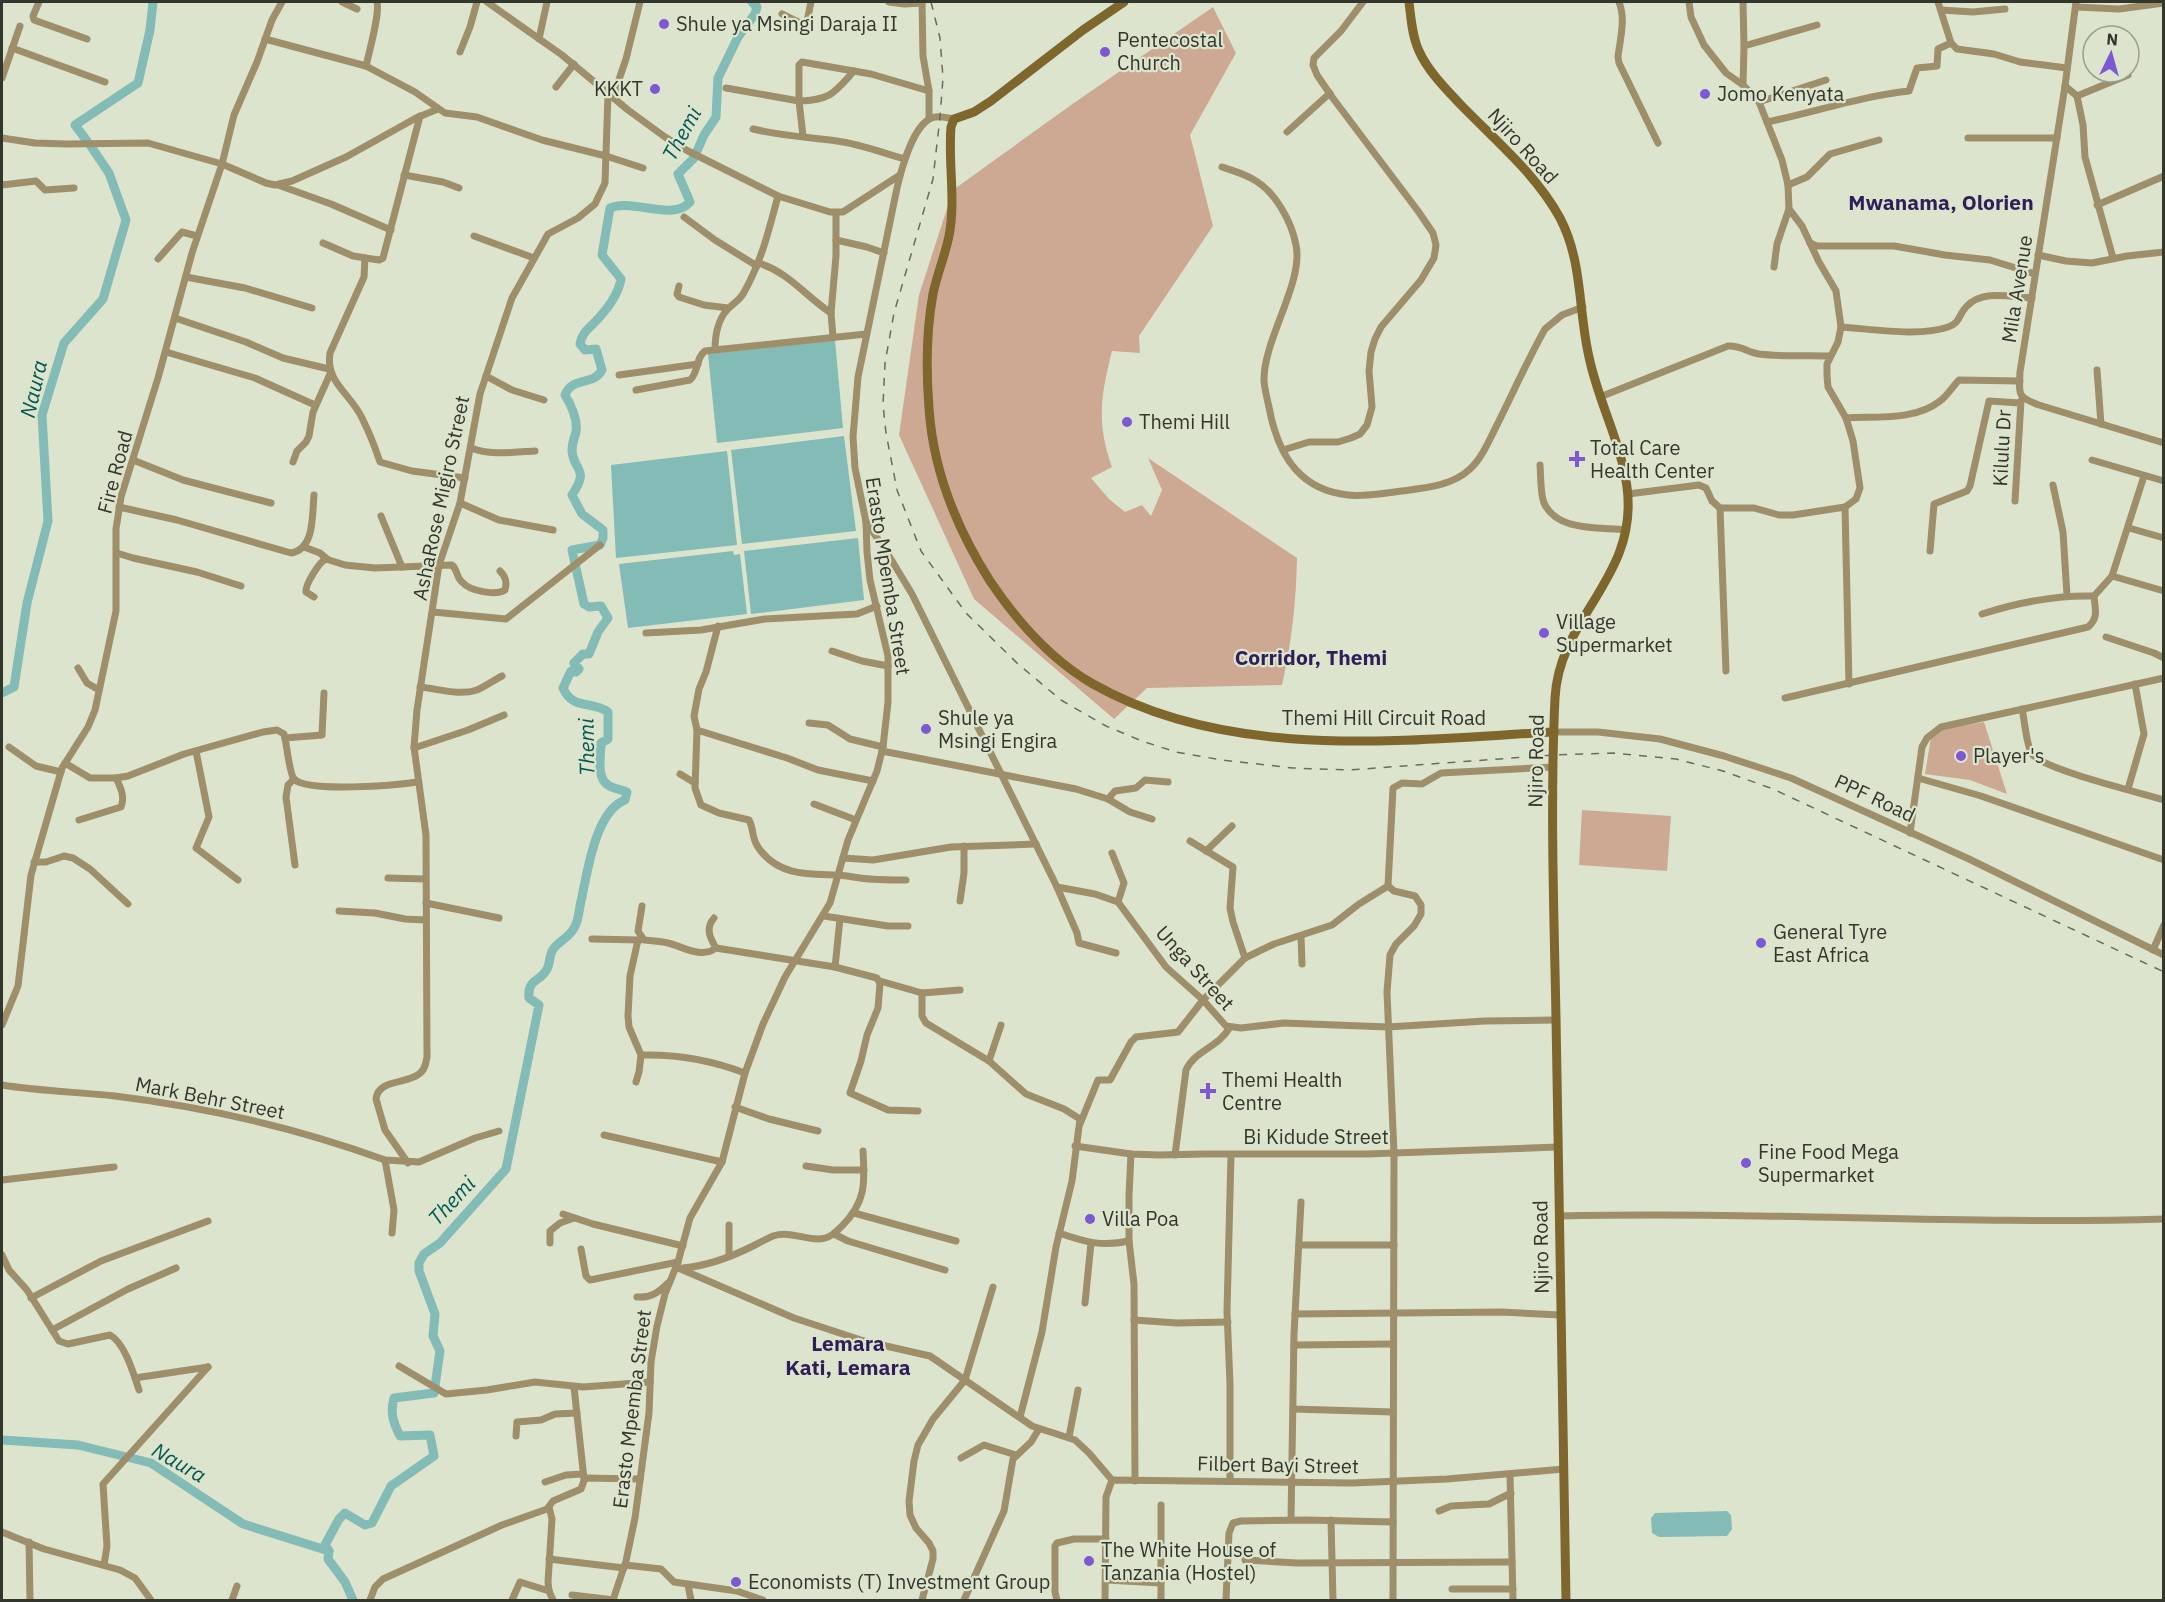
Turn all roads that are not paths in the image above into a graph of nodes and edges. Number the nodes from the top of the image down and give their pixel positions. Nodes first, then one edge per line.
1 (39, 2) edge
2 (282, 2) edge
3 (342, 2) edge
4 (377, 2) edge
5 (477, 2) edge
6 (487, 2) edge
7 (548, 2) edge
8 (640, 2) edge
9 (812, 2) edge
10 (889, 2) edge
11 (922, 2) edge
12 (1124, 2) edge
13 (1363, 2) edge
14 (1409, 2) edge
15 (1619, 2) edge
16 (1689, 2) edge
17 (1743, 2) edge
18 (1938, 2) edge
19 (2159, 3) edge
20 (2076, 4) edge
21 (357, 9) dead end
22 (2005, 9) dead end
23 (1941, 10) junction
24 (782, 14) dead end
25 (20, 26) dead end
26 (1816, 26) dead end
27 (87, 39) dead end
28 (265, 39) junction
29 (539, 39) junction
30 (1951, 44) junction
31 (1744, 46) junction
32 (12, 48) junction
33 (460, 52) dead end
34 (574, 64) junction
35 (366, 66) junction
36 (2067, 68) junction
37 (854, 71) junction
38 (2, 78) edge
39 (1826, 81) dead end
40 (105, 82) dead end
41 (2106, 84) edge
42 (1743, 85) junction
43 (2065, 86) junction
44 (556, 87) dead end
45 (726, 88) dead end
46 (929, 91) junction
47 (1330, 93) junction
48 (611, 96) junction
49 (2077, 96) junction
50 (799, 101) junction
51 (1759, 102) junction
52 (438, 109) junction
53 (420, 116) junction
54 (929, 118) junction
55 (954, 119) junction
56 (1767, 122) junction
57 (753, 129) dead end
58 (1287, 132) dead end
59 (803, 136) junction
60 (2, 138) edge
61 (1968, 138) dead end
62 (2057, 138) junction
63 (1879, 140) dead end
64 (1658, 142) dead end
65 (606, 156) junction
66 (905, 159) junction
67 (222, 164) junction
68 (1222, 167) dead end
69 (643, 168) dead end
70 (404, 175) junction
71 (900, 175) junction
72 (2163, 176) edge
73 (1788, 184) junction
74 (2, 185) edge
75 (278, 185) junction
76 (74, 188) dead end
77 (459, 188) dead end
78 (778, 196) junction
79 (2097, 205) junction
80 (1789, 208) junction
81 (837, 213) junction
82 (684, 217) dead end
83 (391, 230) junction
84 (197, 236) junction
85 (474, 236) dead end
86 (836, 240) junction
87 (323, 243) dead end
88 (1810, 243) junction
89 (2163, 252) edge
90 (884, 253) junction
91 (2038, 255) junction
92 (365, 258) junction
93 (534, 258) junction
94 (2113, 258) junction
95 (158, 259) dead end
96 (758, 264) junction
97 (1774, 267) dead end
98 (2035, 274) junction
99 (186, 277) junction
100 (679, 285) dead end
101 (2032, 298) junction
102 (1583, 307) junction
103 (312, 308) dead end
104 (728, 308) junction
105 (831, 313) junction
106 (175, 318) junction
107 (1841, 327) junction
108 (866, 334) junction
109 (833, 337) junction
110 (715, 350) junction
111 (166, 352) junction
112 (1830, 356) junction
113 (698, 364) junction
114 (2097, 370) dead end
115 (330, 372) junction
116 (620, 375) dead end
117 (486, 376) junction
118 (2020, 381) junction
119 (636, 390) dead end
120 (1600, 397) junction
121 (544, 400) dead end
122 (2021, 401) junction
123 (315, 405) junction
124 (1846, 418) junction
125 (2101, 424) junction
126 (2163, 443) edge
127 (471, 448) junction
128 (1282, 450) junction
129 (535, 451) dead end
130 (134, 460) junction
131 (2092, 460) dead end
132 (293, 462) dead end
133 (1540, 465) dead end
134 (2144, 476) junction
135 (465, 478) junction
136 (2163, 481) edge
137 (2053, 485) dead end
138 (1628, 494) junction
139 (314, 495) dead end
140 (2015, 501) dead end
141 (271, 503) dead end
142 (460, 503) junction
143 (119, 507) junction
144 (1845, 507) junction
145 (1720, 508) junction
146 (381, 516) dead end
147 (866, 522) junction
148 (2129, 528) junction
149 (553, 530) dead end
150 (1626, 530) junction
151 (2163, 538) edge
152 (600, 545) dead end
153 (304, 547) junction
154 (1930, 551) dead end
155 (117, 553) junction
156 (327, 559) junction
157 (439, 565) junction
158 (402, 567) junction
159 (500, 571) dead end
160 (2112, 576) junction
161 (241, 586) dead end
162 (2163, 591) edge
163 (2067, 595) junction
164 (2094, 596) junction
165 (314, 597) dead end
166 (877, 606) junction
167 (433, 612) junction
168 (1982, 614) dead end
169 (718, 626) junction
170 (646, 633) dead end
171 (2106, 637) dead end
172 (832, 651) dead end
173 (2163, 658) edge
174 (888, 666) junction
175 (78, 668) dead end
176 (1726, 671) dead end
177 (502, 676) dead end
178 (2163, 678) edge
179 (1849, 684) junction
180 (2134, 684) junction
181 (420, 687) junction
182 (99, 690) junction
183 (324, 693) dead end
184 (1785, 698) dead end
185 (2022, 709) junction
186 (504, 715) dead end
187 (809, 723) dead end
188 (697, 730) junction
189 (1554, 732) junction
190 (285, 738) junction
191 (9, 747) dead end
192 (414, 748) junction
193 (882, 749) junction
194 (196, 751) junction
195 (64, 763) junction
196 (1553, 767) junction
197 (61, 772) junction
198 (1000, 773) junction
199 (680, 774) dead end
200 (116, 778) junction
201 (1918, 778) junction
202 (294, 779) junction
203 (873, 781) junction
204 (418, 782) junction
205 (1168, 782) dead end
206 (695, 783) junction
207 (2128, 789) junction
208 (1108, 799) junction
209 (2163, 800) edge
210 (814, 804) dead end
211 (1152, 819) dead end
212 (79, 820) dead end
213 (856, 820) junction
214 (1232, 826) dead end
215 (1910, 832) junction
216 (1190, 841) dead end
217 (1036, 844) junction
218 (964, 846) junction
219 (1206, 851) junction
220 (1112, 853) dead end
221 (843, 858) junction
222 (2163, 860) edge
223 (34, 862) junction
224 (295, 865) dead end
225 (838, 875) junction
226 (388, 878) dead end
227 (425, 879) junction
228 (238, 880) dead end
229 (906, 880) dead end
230 (1057, 886) junction
231 (1388, 886) junction
232 (960, 901) dead end
233 (1118, 902) junction
234 (426, 903) junction
235 (128, 904) dead end
236 (642, 906) dead end
237 (339, 911) dead end
238 (824, 916) junction
239 (499, 918) dead end
240 (714, 918) dead end
241 (840, 919) junction
242 (425, 920) junction
243 (2163, 925) edge
244 (908, 926) dead end
245 (1301, 936) junction
246 (592, 939) dead end
247 (641, 940) junction
248 (717, 948) junction
249 (2154, 950) junction
250 (1116, 954) dead end
251 (2163, 955) edge
252 (1245, 958) junction
253 (795, 962) junction
254 (1302, 964) dead end
255 (835, 968) junction
256 (880, 981) junction
257 (960, 990) dead end
258 (922, 993) junction
259 (1203, 1000) junction
260 (1556, 1020) junction
261 (2, 1025) edge
262 (1001, 1025) dead end
263 (1388, 1026) junction
264 (1230, 1027) junction
265 (641, 1055) junction
266 (989, 1061) junction
267 (745, 1073) junction
268 (636, 1082) dead end
269 (2, 1088) edge
270 (735, 1107) junction
271 (918, 1111) dead end
272 (1080, 1125) junction
273 (499, 1131) dead end
274 (818, 1131) dead end
275 (604, 1135) dead end
276 (1075, 1146) junction
277 (1557, 1147) junction
278 (863, 1151) dead end
279 (1394, 1153) junction
280 (1131, 1154) junction
281 (1176, 1155) junction
282 (1231, 1155) junction
283 (385, 1161) junction
284 (722, 1162) junction
285 (408, 1163) junction
286 (806, 1166) dead end
287 (114, 1167) dead end
288 (864, 1170) junction
289 (2, 1179) edge
290 (1301, 1202) dead end
291 (854, 1213) junction
292 (563, 1214) dead end
293 (1559, 1216) junction
294 (574, 1218) junction
295 (2163, 1218) edge
296 (208, 1221) dead end
297 (729, 1224) dead end
298 (392, 1233) dead end
299 (1059, 1233) junction
300 (834, 1234) junction
301 (956, 1241) dead end
302 (1130, 1241) junction
303 (550, 1243) dead end
304 (1091, 1243) junction
305 (1299, 1245) junction
306 (1394, 1245) junction
307 (682, 1246) junction
308 (581, 1249) dead end
309 (2, 1255) edge
310 (729, 1256) junction
311 (678, 1266) junction
312 (176, 1268) dead end
313 (945, 1270) dead end
314 (669, 1281) junction
315 (993, 1287) dead end
316 (637, 1297) dead end
317 (31, 1298) junction
318 (1085, 1303) dead end
319 (1394, 1312) junction
320 (1295, 1314) junction
321 (1560, 1315) junction
322 (1134, 1320) junction
323 (1228, 1322) junction
324 (52, 1330) junction
325 (1393, 1344) junction
326 (1294, 1345) junction
327 (399, 1366) dead end
328 (135, 1378) junction
329 (965, 1380) junction
330 (650, 1382) junction
331 (574, 1387) junction
332 (139, 1390) dead end
333 (1078, 1390) dead end
334 (1293, 1409) junction
335 (577, 1413) junction
336 (1393, 1413) junction
337 (1020, 1417) junction
338 (1040, 1429) junction
339 (516, 1436) dead end
340 (1069, 1437) junction
341 (1016, 1455) junction
342 (961, 1458) dead end
343 (1564, 1469) junction
344 (1510, 1475) junction
345 (583, 1476) junction
346 (640, 1479) junction
347 (1113, 1480) junction
348 (1135, 1481) junction
349 (1230, 1481) junction
350 (545, 1482) dead end
351 (1394, 1482) junction
352 (1291, 1483) junction
353 (1511, 1493) junction
354 (1161, 1505) dead end
355 (549, 1507) junction
356 (1439, 1511) dead end
357 (1291, 1520) junction
358 (1330, 1520) junction
359 (1393, 1522) junction
360 (2, 1532) edge
361 (13, 1536) junction
362 (1106, 1539) junction
363 (2, 1541) edge
364 (29, 1542) junction
365 (549, 1559) junction
366 (1245, 1560) dead end
367 (1332, 1562) junction
368 (1512, 1562) junction
369 (1393, 1563) junction
370 (104, 1565) junction
371 (625, 1567) junction
372 (1106, 1580) junction
373 (1161, 1583) junction
374 (688, 1585) junction
375 (237, 1586) dead end
376 (1452, 1589) dead end
377 (1513, 1589) junction
378 (549, 1591) junction
379 (572, 1595) dead end
380 (30, 1600) edge
381 (151, 1600) edge
382 (232, 1600) edge
383 (370, 1600) edge
384 (512, 1600) edge
385 (553, 1600) edge
386 (613, 1600) edge
387 (691, 1600) edge
388 (763, 1600) edge
389 (922, 1600) edge
390 (964, 1600) edge
391 (1057, 1600) edge
392 (1105, 1600) edge
393 (1161, 1600) edge
394 (1226, 1600) edge
395 (1333, 1600) edge
396 (1393, 1600) edge
397 (1513, 1600) edge
398 (1566, 1600) edge

1 - 27 street
2 - 28 street, Fire Road
3 - 21 street
4 - 35 street
5 - 33 street
6 - 29 street
7 - 29 street
8 - 48 street, AshaRose Migiro Street
9 - 24 street
10 - 11 street
11 - 46 street
12 - 55 street
13 - 47 street
14 - 102 street, Njiro Road
15 - 64 street
16 - 42 street
17 - 31 street
18 - 23 street
19 - 20 street
20 - 36 street, Mila Avenue
22 - 23 street
23 - 30 street
25 - 32 street
26 - 31 street
28 - 35 street
28 - 67 street, Fire Road
29 - 34 street
30 - 36 street
30 - 56 street
31 - 42 street
32 - 38 street
32 - 40 street
34 - 44 street
34 - 48 street
35 - 52 street
36 - 43 street, Mila Avenue
37 - 46 street
37 - 50 street
37 - 50 street
39 - 51 street
41 - 49 street
42 - 51 street
43 - 49 street
43 - 62 street, Mila Avenue
45 - 50 street
46 - 54 street
47 - 58 street
47 - 128 street
48 - 65 street, AshaRose Migiro Street
48 - 78 street
49 - 79 street
50 - 59 street
51 - 56 street
52 - 53 street
52 - 65 street
53 - 70 street
53 - 75 street
54 - 55 street
54 - 66 street, Erasto Mpemba Street
55 - 189 street, Themi Hill Circuit Road
56 - 73 street
57 - 59 street
59 - 66 street
60 - 67 street
61 - 62 street
62 - 91 street, Mila Avenue
63 - 73 street
65 - 69 street
65 - 93 street, AshaRose Migiro Street
66 - 71 street, Erasto Mpemba Street
67 - 75 street
67 - 84 street, Fire Road
68 - 128 street
70 - 77 street
70 - 83 street
71 - 81 street
71 - 90 street, Erasto Mpemba Street
72 - 79 street
73 - 80 street
74 - 76 street
75 - 83 street
78 - 81 street
78 - 96 street
79 - 94 street
80 - 88 street
80 - 97 street
81 - 86 street
82 - 96 street
83 - 92 street
84 - 95 street
84 - 99 street, Fire Road
85 - 93 street
86 - 90 street
86 - 105 street
87 - 92 street
88 - 98 street
88 - 107 street
89 - 94 street
90 - 108 street, Erasto Mpemba Street
91 - 94 street
91 - 98 street, Mila Avenue
92 - 115 street
93 - 117 street, AshaRose Migiro Street
96 - 104 street
96 - 105 street
98 - 101 street, Mila Avenue
99 - 103 street
99 - 106 street, Fire Road
100 - 104 street
101 - 107 street
101 - 118 street, Mila Avenue
102 - 120 street, Njiro Road
102 - 128 street
104 - 110 street
105 - 109 street
106 - 111 street, Fire Road
106 - 115 street
107 - 112 street
108 - 109 street
108 - 147 street, Erasto Mpemba Street
109 - 110 street
110 - 113 street
111 - 123 street
111 - 130 street, Fire Road
112 - 120 street
112 - 124 street
113 - 116 street
113 - 119 street
114 - 125 street
115 - 123 street
115 - 135 street
117 - 121 street
117 - 127 street, AshaRose Migiro Street
118 - 122 street, Mila Avenue
118 - 124 street
120 - 138 street, Njiro Road
122 - 125 street
122 - 140 street, Kilulu Dr
122 - 154 street
123 - 132 street
124 - 144 street
125 - 126 street
127 - 129 street
127 - 135 street, AshaRose Migiro Street
130 - 141 street
130 - 143 street, Fire Road
131 - 134 street
133 - 150 street
134 - 136 street
134 - 148 street
135 - 142 street, AshaRose Migiro Street
137 - 163 street
138 - 145 street
138 - 150 street, Njiro Road
139 - 153 street
142 - 149 street
142 - 157 street, AshaRose Migiro Street
143 - 153 street
143 - 155 street, Fire Road
144 - 145 street
144 - 179 street
145 - 176 street
146 - 158 street
147 - 166 street, Erasto Mpemba Street
147 - 198 street
148 - 151 street
148 - 160 street
150 - 189 street, Njiro Road
152 - 167 street
153 - 156 street
155 - 161 street
155 - 182 street, Fire Road
156 - 158 street
156 - 165 street
157 - 158 street
157 - 159 street
157 - 167 street, AshaRose Migiro Street
160 - 162 street
160 - 164 street
163 - 164 street
163 - 168 street
164 - 179 street
166 - 169 street
166 - 174 street, Erasto Mpemba Street
167 - 181 street, AshaRose Migiro Street
169 - 170 street
169 - 188 street
171 - 173 street
172 - 174 street
174 - 193 street, Erasto Mpemba Street
175 - 182 street
177 - 181 street
178 - 180 street
179 - 184 street
180 - 185 street
180 - 207 street
181 - 192 street, AshaRose Migiro Street
182 - 195 street, Fire Road
183 - 190 street
185 - 201 street
185 - 207 street
186 - 192 street
187 - 193 street
188 - 203 street
188 - 206 street
189 - 196 street, Njiro Road
189 - 215 street, PPF Road
190 - 194 street
190 - 202 street
191 - 197 street
192 - 204 street, AshaRose Migiro Street
193 - 198 street
193 - 203 street, Erasto Mpemba Street
194 - 200 street
194 - 228 street
195 - 197 street, Fire Road
195 - 200 street
196 - 231 street
196 - 260 street, Njiro Road
197 - 223 street, Fire Road
198 - 208 street
198 - 217 street
199 - 206 street
200 - 212 street
201 - 215 street
201 - 222 street
202 - 204 street
202 - 224 street
203 - 213 street, Erasto Mpemba Street
204 - 227 street, AshaRose Migiro Street
205 - 208 street
206 - 225 street
207 - 209 street
208 - 211 street
210 - 213 street
213 - 221 street, Erasto Mpemba Street
214 - 219 street
215 - 249 street, PPF Road
216 - 219 street
217 - 218 street
217 - 230 street
218 - 221 street
218 - 232 street
219 - 252 street
220 - 233 street
221 - 225 street, Erasto Mpemba Street
223 - 235 street
223 - 261 street, Fire Road
225 - 229 street
225 - 238 street, Erasto Mpemba Street
226 - 227 street
227 - 234 street, AshaRose Migiro Street
230 - 233 street
230 - 250 street
231 - 245 street
231 - 263 street
233 - 259 street, Unga Street
234 - 239 street
234 - 242 street, AshaRose Migiro Street
236 - 247 street
237 - 242 street
238 - 241 street
238 - 253 street, Erasto Mpemba Street
240 - 248 street
241 - 244 street
241 - 255 street
242 - 285 street, AshaRose Migiro Street
243 - 249 street
245 - 252 street
245 - 254 street
246 - 247 street
247 - 248 street
247 - 265 street
248 - 253 street
249 - 251 street, PPF Road
252 - 259 street
253 - 255 street
253 - 267 street, Erasto Mpemba Street
255 - 256 street
256 - 258 street
256 - 271 street
257 - 258 street
258 - 266 street
259 - 264 street, Unga Street
259 - 272 street
260 - 263 street, Unga Street
260 - 277 street, Njiro Road
262 - 266 street
263 - 264 street, Unga Street
263 - 279 street
264 - 281 street
265 - 267 street
265 - 268 street
266 - 272 street
267 - 270 street, Erasto Mpemba Street
269 - 283 street, Mark Behr Street
270 - 274 street
270 - 284 street, Erasto Mpemba Street
272 - 276 street
273 - 285 street, Mark Behr Street
275 - 284 street
276 - 280 street, Bi Kidude Street
276 - 299 street
277 - 279 street, Bi Kidude Street
277 - 293 street, Njiro Road
278 - 288 street
279 - 282 street, Bi Kidude Street
279 - 306 street
280 - 281 street, Bi Kidude Street
280 - 302 street
281 - 282 street, Bi Kidude Street
282 - 323 street
283 - 285 street, Mark Behr Street
283 - 298 street
284 - 307 street, Erasto Mpemba Street
286 - 288 street
287 - 289 street
288 - 291 street
290 - 305 street
291 - 300 street
291 - 301 street
292 - 294 street
293 - 295 street
293 - 321 street, Njiro Road
294 - 303 street
294 - 307 street
296 - 317 street
297 - 310 street
299 - 304 street
299 - 337 street
300 - 310 street
300 - 313 street
302 - 304 street
302 - 322 street
304 - 318 street
305 - 306 street
305 - 320 street
306 - 319 street
307 - 311 street, Erasto Mpemba Street
308 - 311 street
309 - 317 street
310 - 311 street
311 - 314 street, Erasto Mpemba Street
311 - 329 street
312 - 324 street
314 - 316 street
314 - 330 street, Erasto Mpemba Street
315 - 329 street
317 - 324 street
319 - 320 street
319 - 321 street
319 - 325 street
320 - 326 street
321 - 343 street, Njiro Road
322 - 323 street
322 - 348 street
323 - 349 street
324 - 328 street
325 - 326 street
325 - 336 street
326 - 334 street
327 - 331 street
328 - 332 street
328 - 370 street
329 - 337 street
329 - 389 street
330 - 331 street
330 - 346 street, Erasto Mpemba Street
331 - 335 street
333 - 340 street
334 - 336 street
334 - 352 street
335 - 339 street
335 - 345 street
336 - 351 street
337 - 338 street
338 - 340 street
338 - 341 street
340 - 347 street
341 - 342 street
341 - 390 street
343 - 344 street, Filbert Bayi Street
343 - 398 street, Njiro Road
344 - 351 street, Filbert Bayi Street
344 - 353 street
345 - 346 street
345 - 350 street
345 - 355 street
346 - 371 street, Erasto Mpemba Street
347 - 348 street, Filbert Bayi Street
347 - 362 street
348 - 349 street, Filbert Bayi Street
349 - 352 street, Filbert Bayi Street
351 - 352 street, Filbert Bayi Street
351 - 359 street
352 - 357 street
353 - 356 street
353 - 368 street
354 - 373 street
355 - 365 street
355 - 383 street
357 - 358 street
357 - 394 street
358 - 359 street
358 - 367 street
359 - 369 street
360 - 361 street
361 - 363 street
361 - 364 street
362 - 372 street
362 - 391 street
364 - 370 street
364 - 380 street
365 - 371 street
365 - 378 street
366 - 367 street
367 - 369 street
367 - 395 street
368 - 369 street
368 - 377 street
369 - 396 street
370 - 381 street
371 - 374 street
371 - 386 street, Erasto Mpemba Street
372 - 373 street
372 - 392 street
373 - 393 street
374 - 387 street
374 - 388 street
375 - 382 street
376 - 377 street
377 - 397 street
378 - 384 street
378 - 385 street
379 - 386 street

